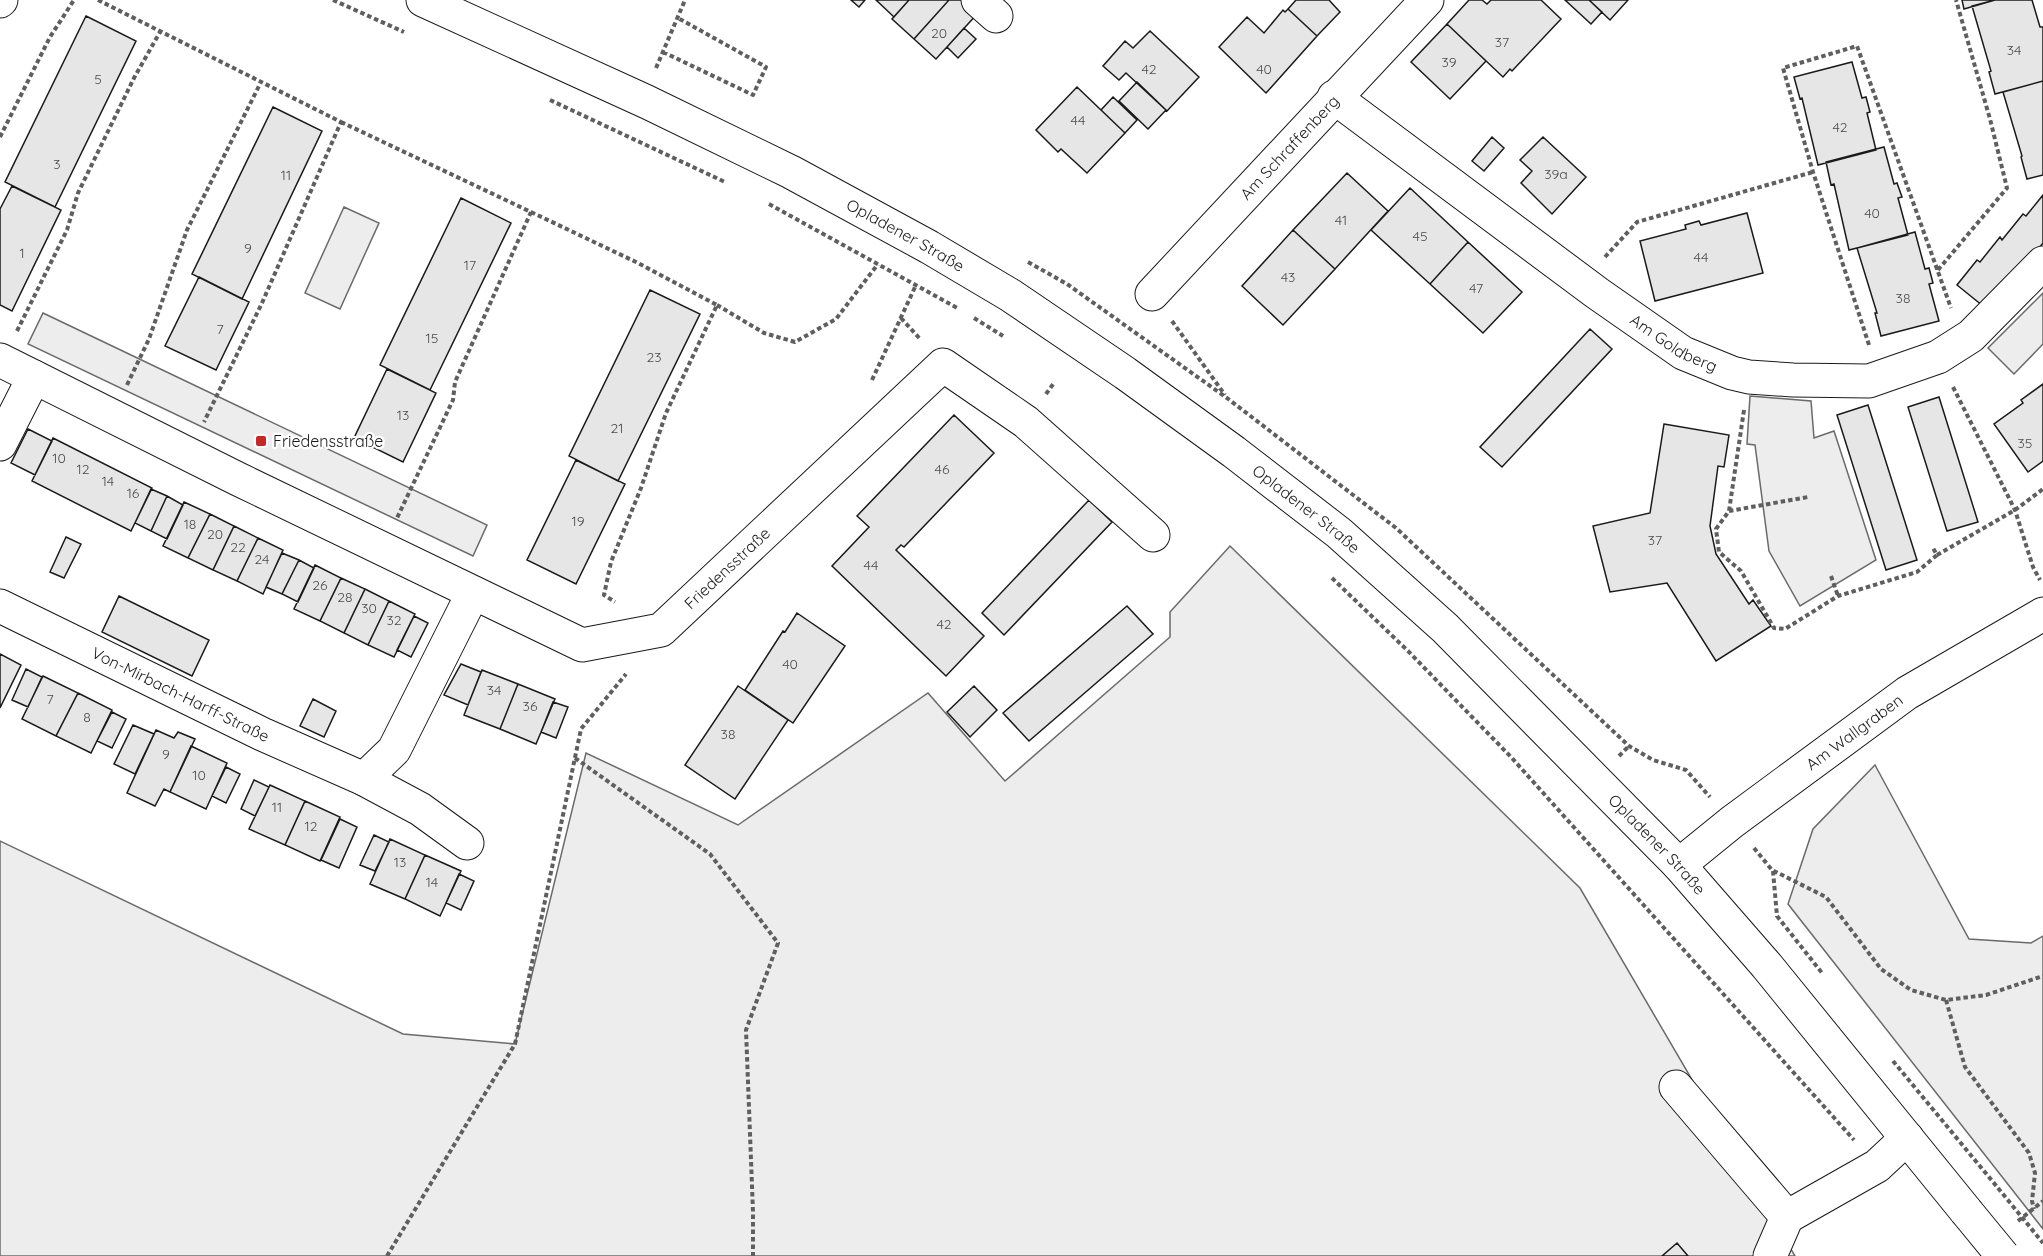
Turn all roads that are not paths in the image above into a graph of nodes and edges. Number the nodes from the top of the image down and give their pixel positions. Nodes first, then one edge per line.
1 (423, 0) edge
2 (1427, 0) edge
3 (1334, 97) junction
4 (2043, 263) edge
5 (1152, 294) road end
6 (1, 360) edge
7 (34, 377) junction
8 (0, 444) edge
9 (1153, 535) dead end
10 (473, 592) junction
11 (0, 606) edge
12 (2043, 614) edge
13 (364, 779) junction
14 (467, 843) dead end
15 (1679, 866) junction
16 (1676, 1087) dead end
17 (1907, 1138) junction
18 (1787, 1217) junction
19 (1770, 1256) edge
20 (2003, 1256) edge

1 - 15 street, Opladener Straße
2 - 3 street, Am Schraffenberg
3 - 4 street, Am Goldberg
3 - 5 street, Am Schraffenberg
6 - 7 street
7 - 8 street
7 - 10 street
9 - 10 street, Friedensstraße
10 - 13 street
11 - 13 street, Von-Mirbach-Harff-Straße
12 - 15 street, Am Wallgraben
13 - 14 street, Von-Mirbach-Harff-Straße
15 - 17 street, Opladener Straße
16 - 18 street
17 - 18 street
17 - 20 street, Opladener Straße, bridge
18 - 19 street

